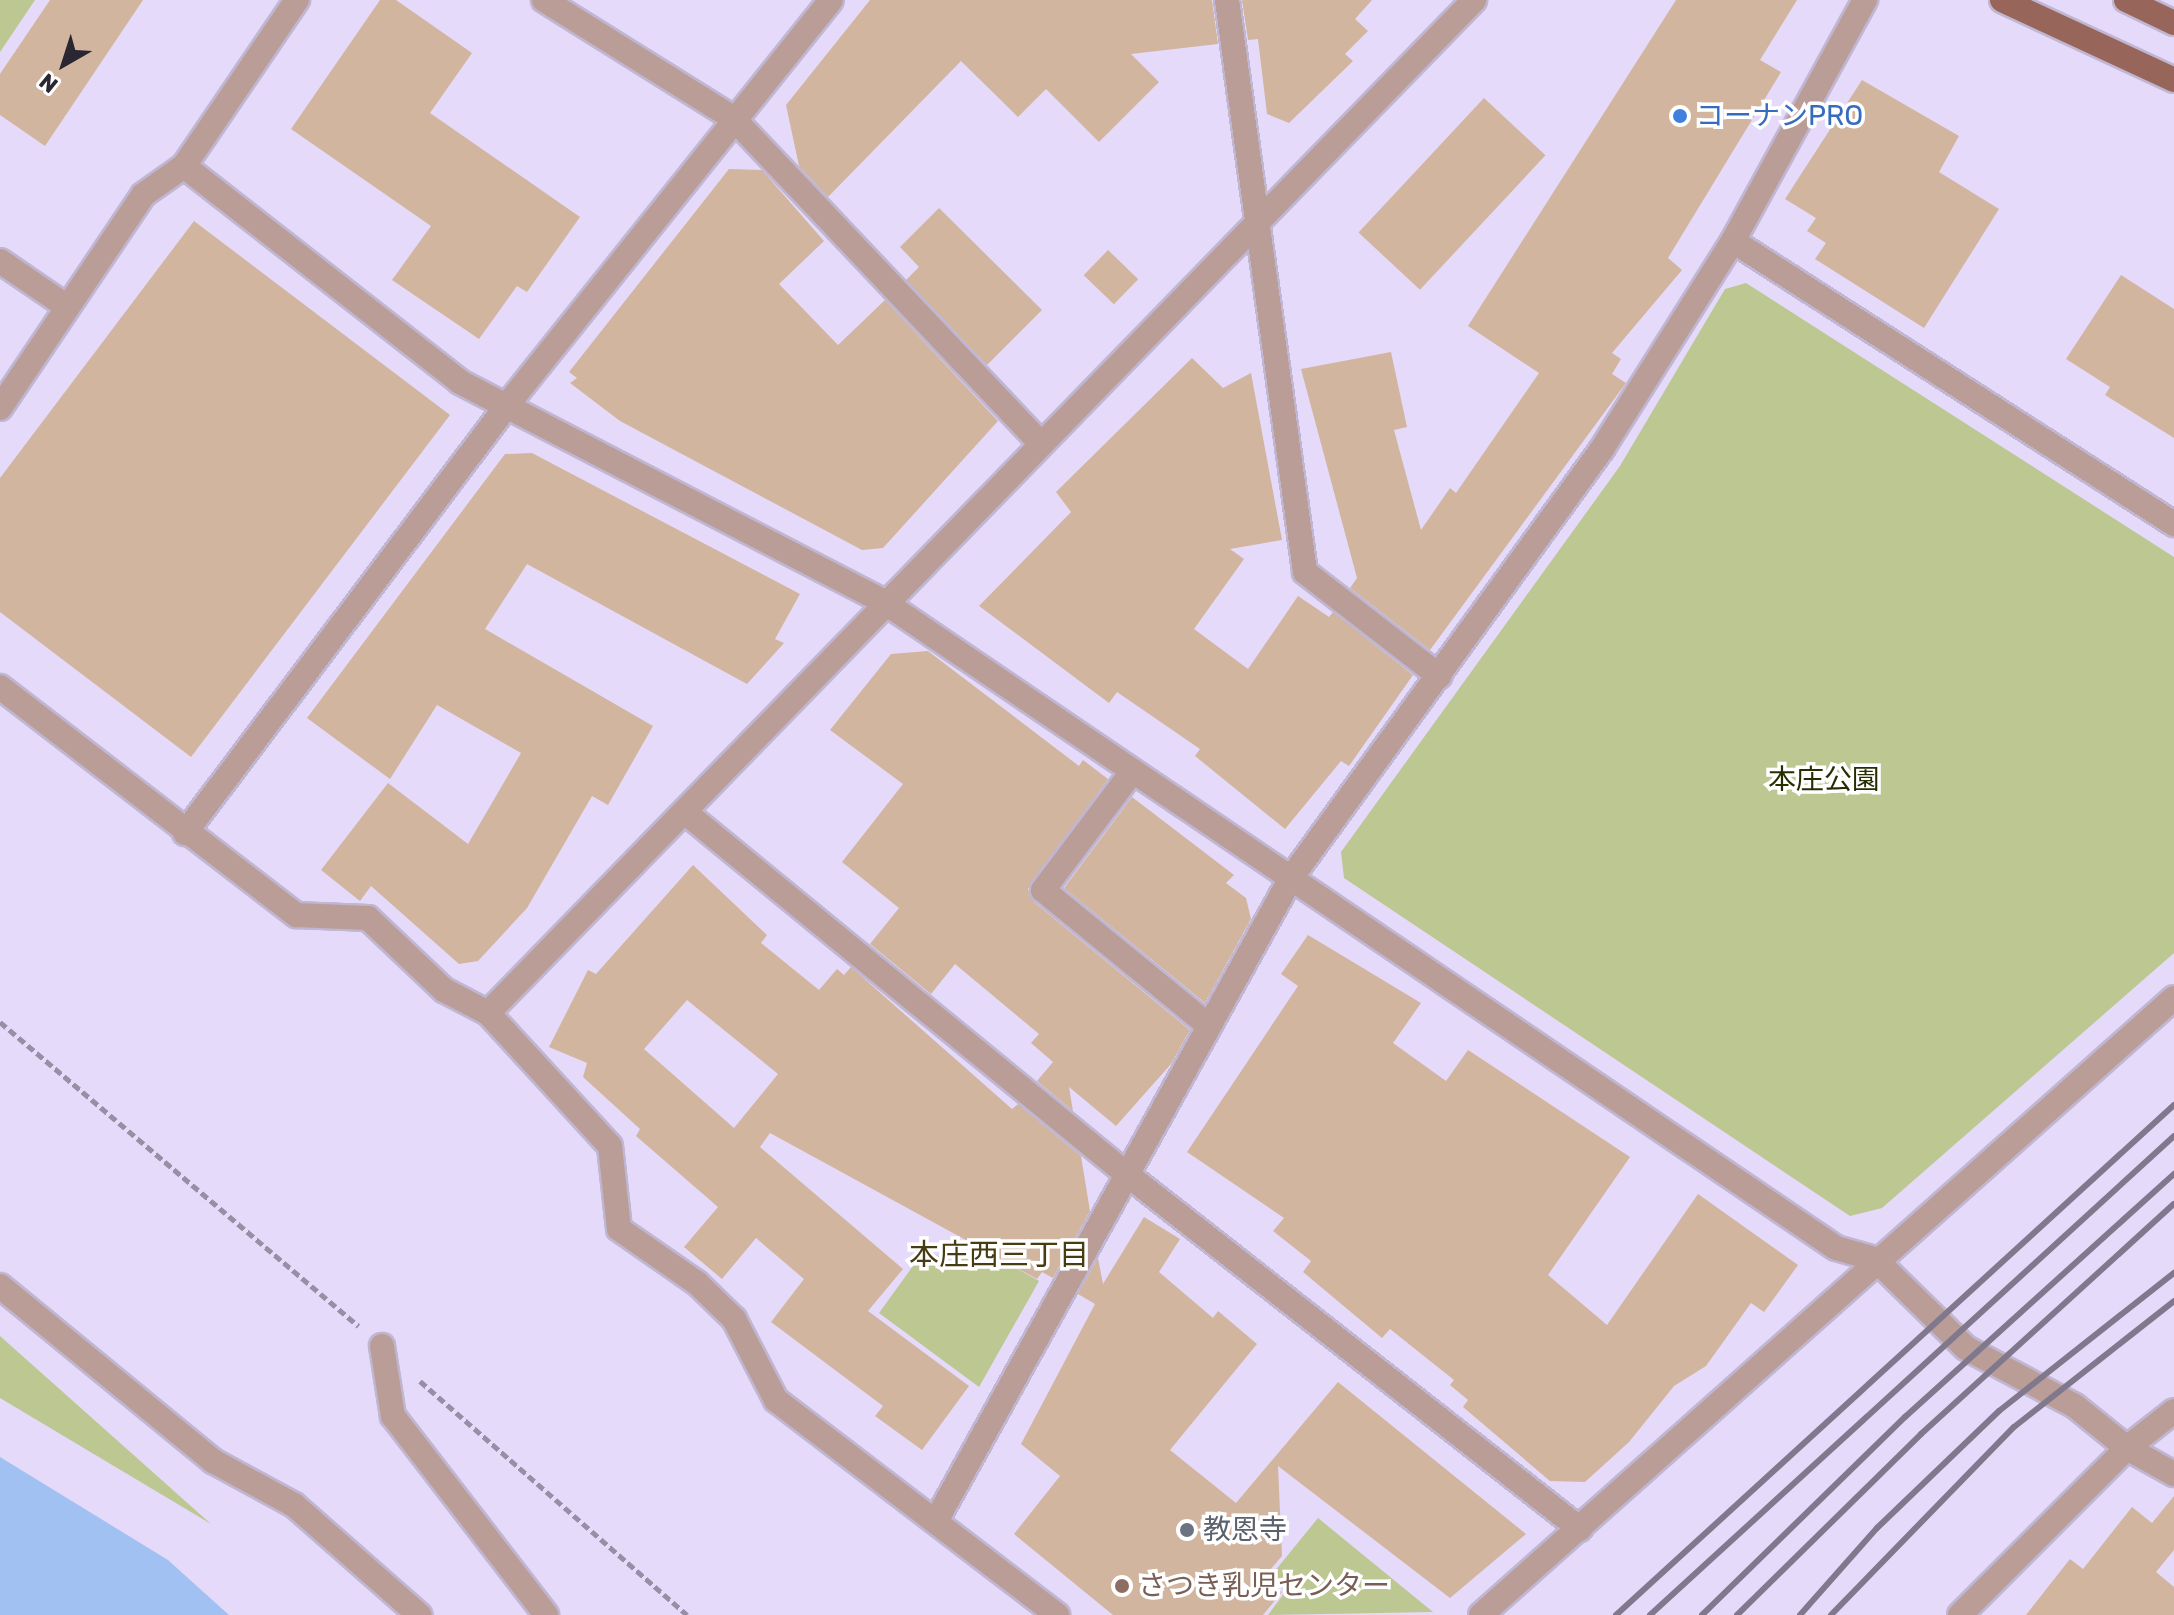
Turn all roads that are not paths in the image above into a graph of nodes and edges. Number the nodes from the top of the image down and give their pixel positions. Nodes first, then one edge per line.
1 (297, 0) edge
2 (544, 0) edge
3 (831, 0) edge
4 (1227, 0) edge
5 (1474, 0) edge
6 (1865, 0) edge
7 (2002, 0) edge
8 (2126, 0) edge
9 (2174, 23) edge
10 (2174, 80) edge
11 (733, 118) junction
12 (184, 166) junction
13 (1259, 224) junction
14 (1733, 241) junction
15 (0, 261) edge
16 (66, 306) junction
17 (508, 404) junction
18 (0, 408) edge
19 (1041, 444) junction
20 (2174, 524) edge
21 (884, 602) junction
22 (1439, 676) junction
23 (0, 687) edge
24 (1132, 772) junction
25 (686, 813) junction
26 (185, 833) junction
27 (1291, 878) junction
28 (2174, 998) edge
29 (488, 1013) junction
30 (1209, 1026) junction
31 (1124, 1172) junction
32 (1875, 1259) junction
33 (0, 1286) edge
34 (382, 1346) road end
35 (2174, 1411) edge
36 (2127, 1448) junction
37 (2174, 1463) edge
38 (2174, 1474) edge
39 (937, 1519) junction
40 (1580, 1529) junction
41 (419, 1615) edge
42 (546, 1615) edge
43 (1057, 1615) edge
44 (1481, 1615) edge
45 (1960, 1615) edge

1 - 12 street
2 - 11 street
3 - 11 street
4 - 13 street
5 - 13 street
6 - 14 street
7 - 10 main road
8 - 9 main road
11 - 17 street
11 - 19 street
12 - 16 street
12 - 17 street
13 - 19 street
13 - 22 street
14 - 20 street
14 - 22 street
15 - 16 street
16 - 18 street
17 - 21 street
17 - 26 street
19 - 21 street
21 - 24 street
21 - 25 street
22 - 27 street
23 - 26 street
24 - 27 street
24 - 30 street
25 - 29 street
25 - 31 street
26 - 29 street
27 - 30 street
27 - 32 street
28 - 32 street
29 - 39 street
30 - 31 street
31 - 39 street
31 - 40 street
32 - 36 street
32 - 40 street
33 - 41 street
34 - 42 street
35 - 36 street
36 - 37 street
36 - 38 street
36 - 45 street
39 - 43 street
40 - 44 street

